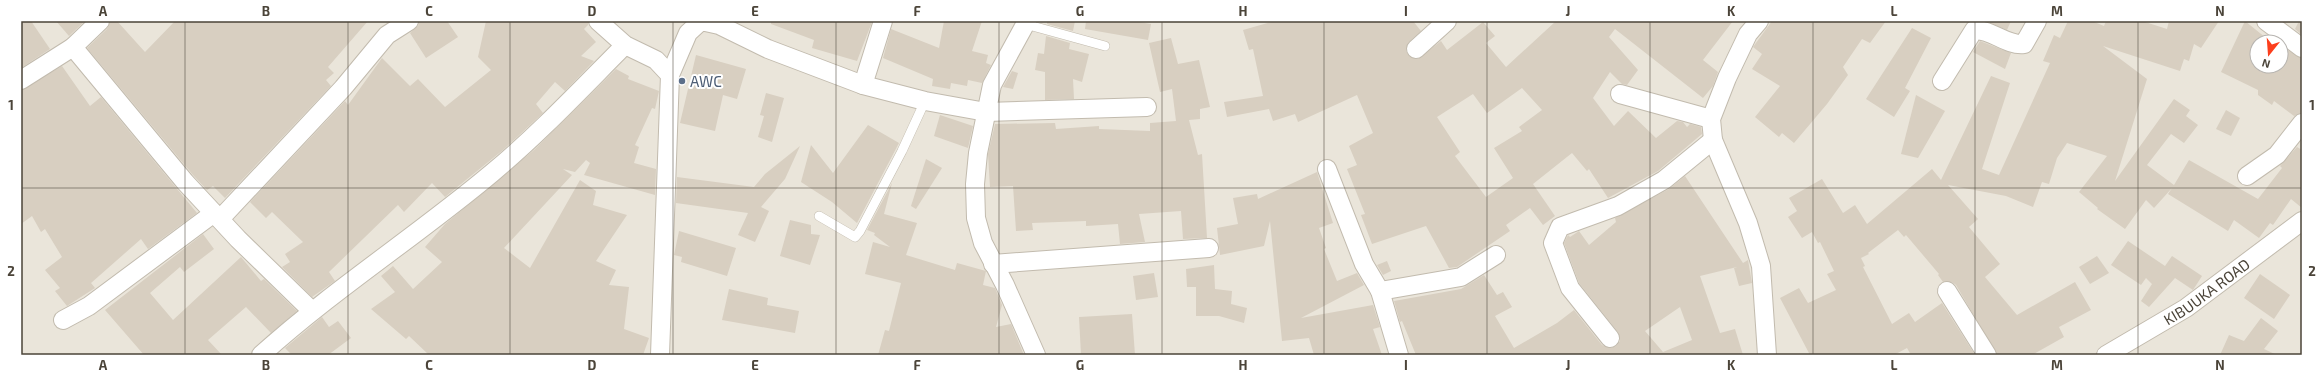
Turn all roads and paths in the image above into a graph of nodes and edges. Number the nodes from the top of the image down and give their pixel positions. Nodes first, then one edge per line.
1 (100, 21) edge
2 (409, 21) edge
3 (598, 21) edge
4 (883, 21) edge
5 (1447, 21) edge
6 (1758, 21) edge
7 (2037, 21) edge
8 (2266, 21) edge
9 (1026, 23) edge
10 (625, 44) junction
11 (1105, 46) dead end
12 (73, 47) junction
13 (2302, 48) edge
14 (1416, 49) dead end
15 (670, 75) junction
16 (21, 80) edge
17 (1942, 81) dead end
18 (863, 85) junction
19 (1620, 94) dead end
20 (925, 101) junction
21 (1147, 108) dead end
22 (986, 112) junction
23 (1711, 119) junction
24 (2302, 123) edge
25 (1713, 140) junction
26 (1327, 169) dead end
27 (2247, 176) dead end
28 (217, 216) junction
29 (819, 216) dead end
30 (2302, 221) edge
31 (1209, 248) dead end
32 (1496, 255) dead end
33 (993, 264) junction
34 (1380, 291) junction
35 (1947, 291) dead end
36 (312, 311) junction
37 (63, 320) dead end
38 (1610, 338) dead end
39 (261, 355) edge
40 (660, 355) edge
41 (1036, 355) edge
42 (1399, 355) edge
43 (1767, 355) edge
44 (1987, 355) edge
45 (2106, 355) edge

1 - 12 street
2 - 28 street
3 - 10 street
4 - 18 street
5 - 14 street
6 - 23 street
7 - 17 street
8 - 13 street
9 - 11 lane
9 - 22 street
10 - 15 street
10 - 36 street
12 - 16 street
12 - 28 street
15 - 18 street
15 - 40 street
18 - 20 street
19 - 23 street
20 - 22 street
20 - 29 lane
21 - 22 street
22 - 33 street
23 - 25 street
24 - 27 street
25 - 38 street
25 - 43 street
26 - 34 street
28 - 36 street
28 - 37 street
30 - 45 street, KIBUUKA ROAD
31 - 33 street
32 - 34 street
33 - 41 street
34 - 42 street
35 - 44 street
36 - 39 street

